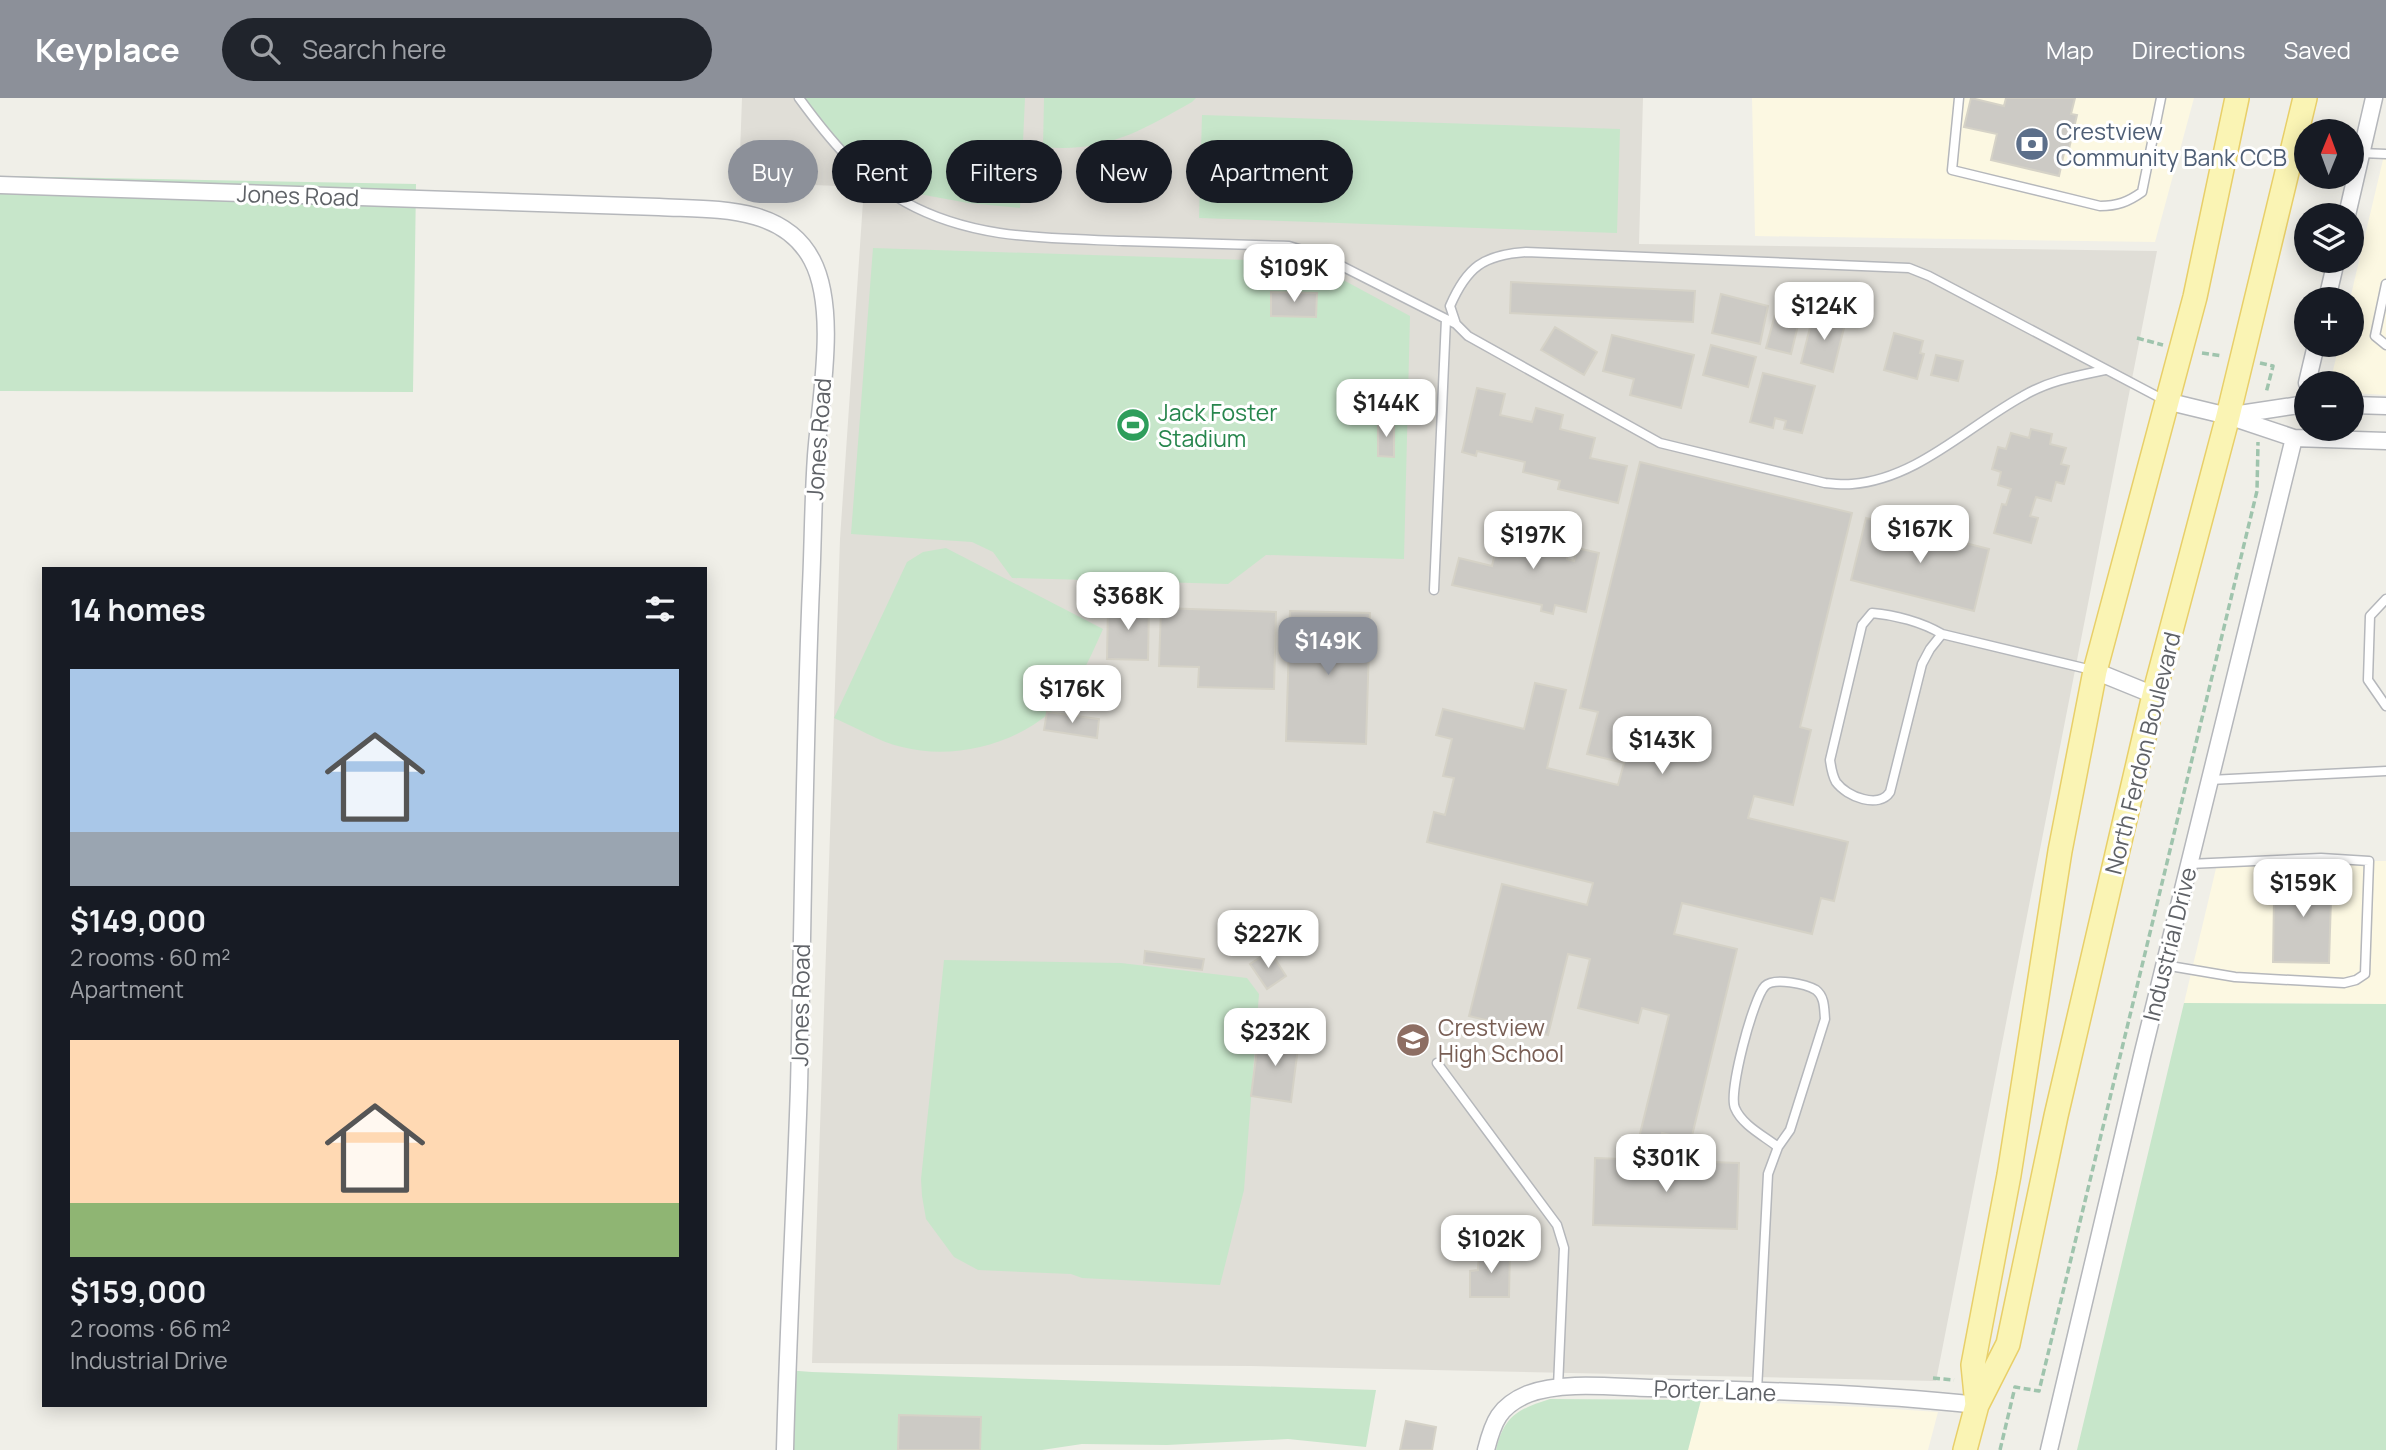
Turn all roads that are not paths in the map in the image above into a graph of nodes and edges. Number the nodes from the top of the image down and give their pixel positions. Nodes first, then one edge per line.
1 (799, 98) edge
2 (1959, 98) edge
3 (2161, 98) edge
4 (2237, 98) edge
5 (2305, 98) edge
6 (2374, 98) edge
7 (2364, 140) edge
8 (2364, 153) edge
9 (2386, 154) edge
10 (0, 185) edge
11 (2386, 284) edge
12 (1446, 319) junction
13 (1456, 324) junction
14 (2386, 345) edge
15 (2105, 370) junction
16 (2166, 401) junction
17 (2364, 405) edge
18 (2386, 406) edge
19 (2294, 407) edge
20 (2228, 416) junction
21 (2260, 418) junction
22 (2294, 438) joint
23 (2364, 440) edge
24 (2386, 441) edge
25 (1434, 590) dead end
26 (2386, 599) edge
27 (1942, 634) junction
28 (2095, 671) junction
29 (2154, 695) junction
30 (2386, 706) edge
31 (2386, 771) edge
32 (2210, 780) junction
33 (2189, 864) junction
34 (2164, 965) junction
35 (1437, 1063) dead end
36 (1778, 1147) junction
37 (1558, 1387) junction
38 (1757, 1391) junction
39 (1977, 1405) junction
40 (785, 1450) edge
41 (1486, 1450) edge
42 (1965, 1450) edge
43 (2049, 1450) edge

1 - 12 lane
2 - 3 lane
4 - 16 main road, North Ferdon Boulevard
5 - 20 main road, North Ferdon Boulevard
6 - 7 street
8 - 9 lane
10 - 40 street, Jones Road
11 - 14 lane
12 - 13 lane
12 - 25 lane
13 - 15 lane
13 - 15 lane
15 - 16 lane
16 - 20 street
16 - 28 main road, North Ferdon Boulevard
17 - 18 street
19 - 21 street
20 - 21 street
20 - 29 main road, North Ferdon Boulevard
21 - 22 street
22 - 32 street, Industrial Drive
23 - 24 street
26 - 30 lane
27 - 27 lane
27 - 28 lane
28 - 29 street
28 - 39 main road, North Ferdon Boulevard
29 - 39 main road, North Ferdon Boulevard
31 - 32 lane
32 - 33 street, Industrial Drive
33 - 34 street, Industrial Drive
33 - 34 lane
34 - 43 street, Industrial Drive
35 - 37 lane
36 - 36 lane
36 - 38 lane
37 - 38 street, Porter Lane
37 - 41 street, Porter Lane
38 - 39 street, Porter Lane
39 - 42 main road, North Ferdon Boulevard

